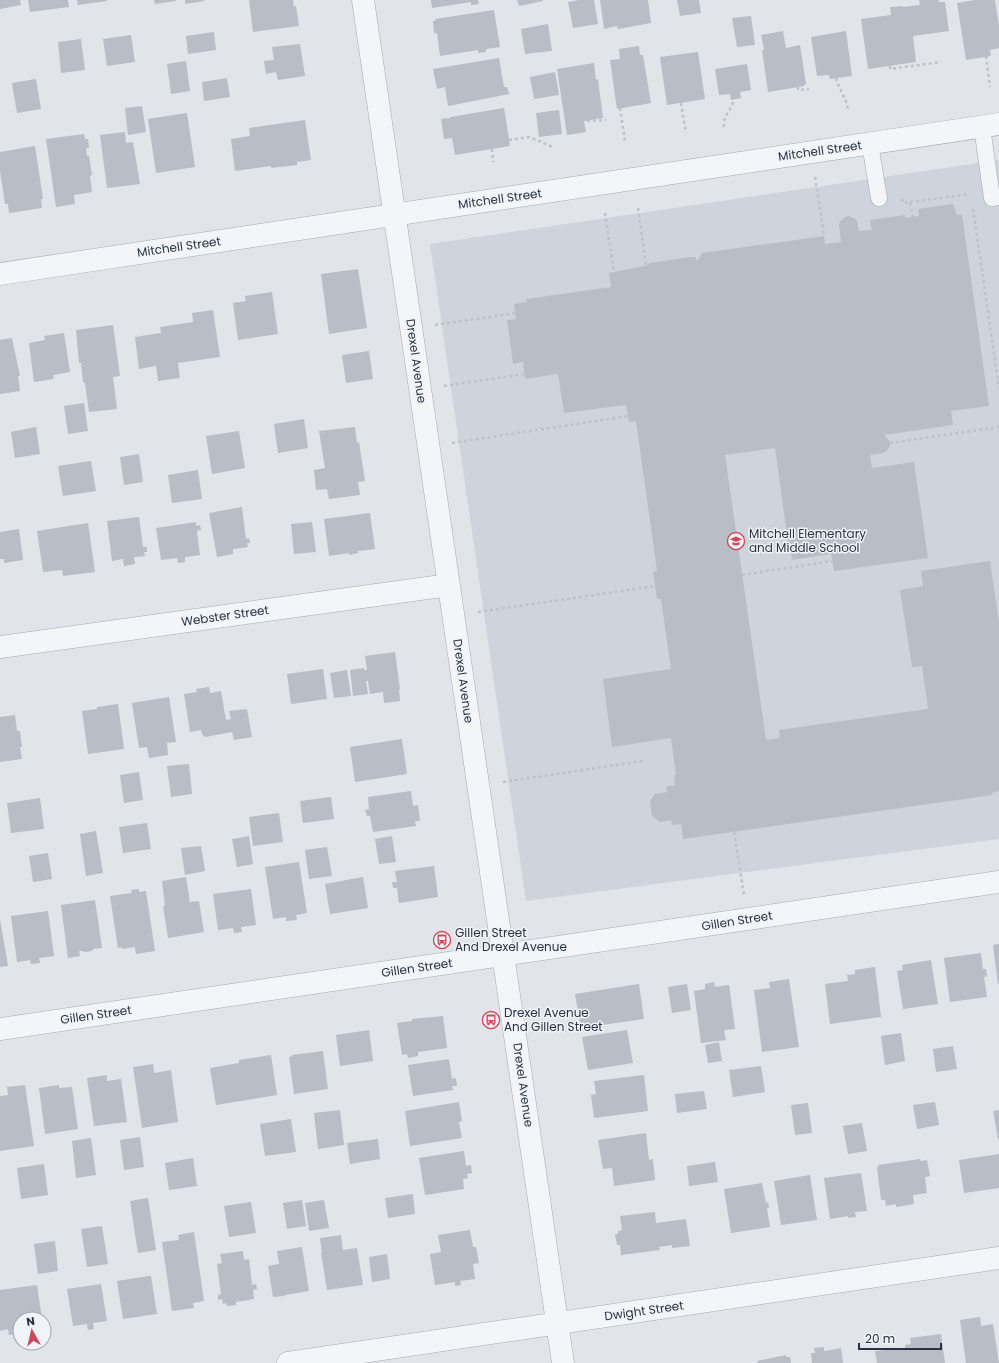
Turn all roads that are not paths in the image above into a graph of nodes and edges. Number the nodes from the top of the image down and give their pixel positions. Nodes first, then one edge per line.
1 (363, 0) edge
2 (990, 125) edge
3 (870, 144) junction
4 (999, 197) edge
5 (880, 198) dead end
6 (395, 215) junction
7 (0, 274) edge
8 (449, 585) junction
9 (0, 647) edge
10 (999, 882) edge
11 (504, 956) junction
12 (0, 1029) edge
13 (999, 1258) edge
14 (557, 1324) junction
15 (288, 1363) edge
16 (563, 1363) edge

1 - 6 street, Drexel Avenue
2 - 3 street, Mitchell Street
2 - 4 lane
3 - 5 lane
3 - 6 street, Mitchell Street
6 - 7 street, Mitchell Street
6 - 8 street, Drexel Avenue
8 - 9 street, Webster Street
8 - 11 street, Drexel Avenue
10 - 11 street, Gillen Street
11 - 12 street, Gillen Street
11 - 14 street, Drexel Avenue
13 - 14 street, Dwight Street
14 - 15 street, Dwight Street
14 - 16 street, Drexel Avenue

